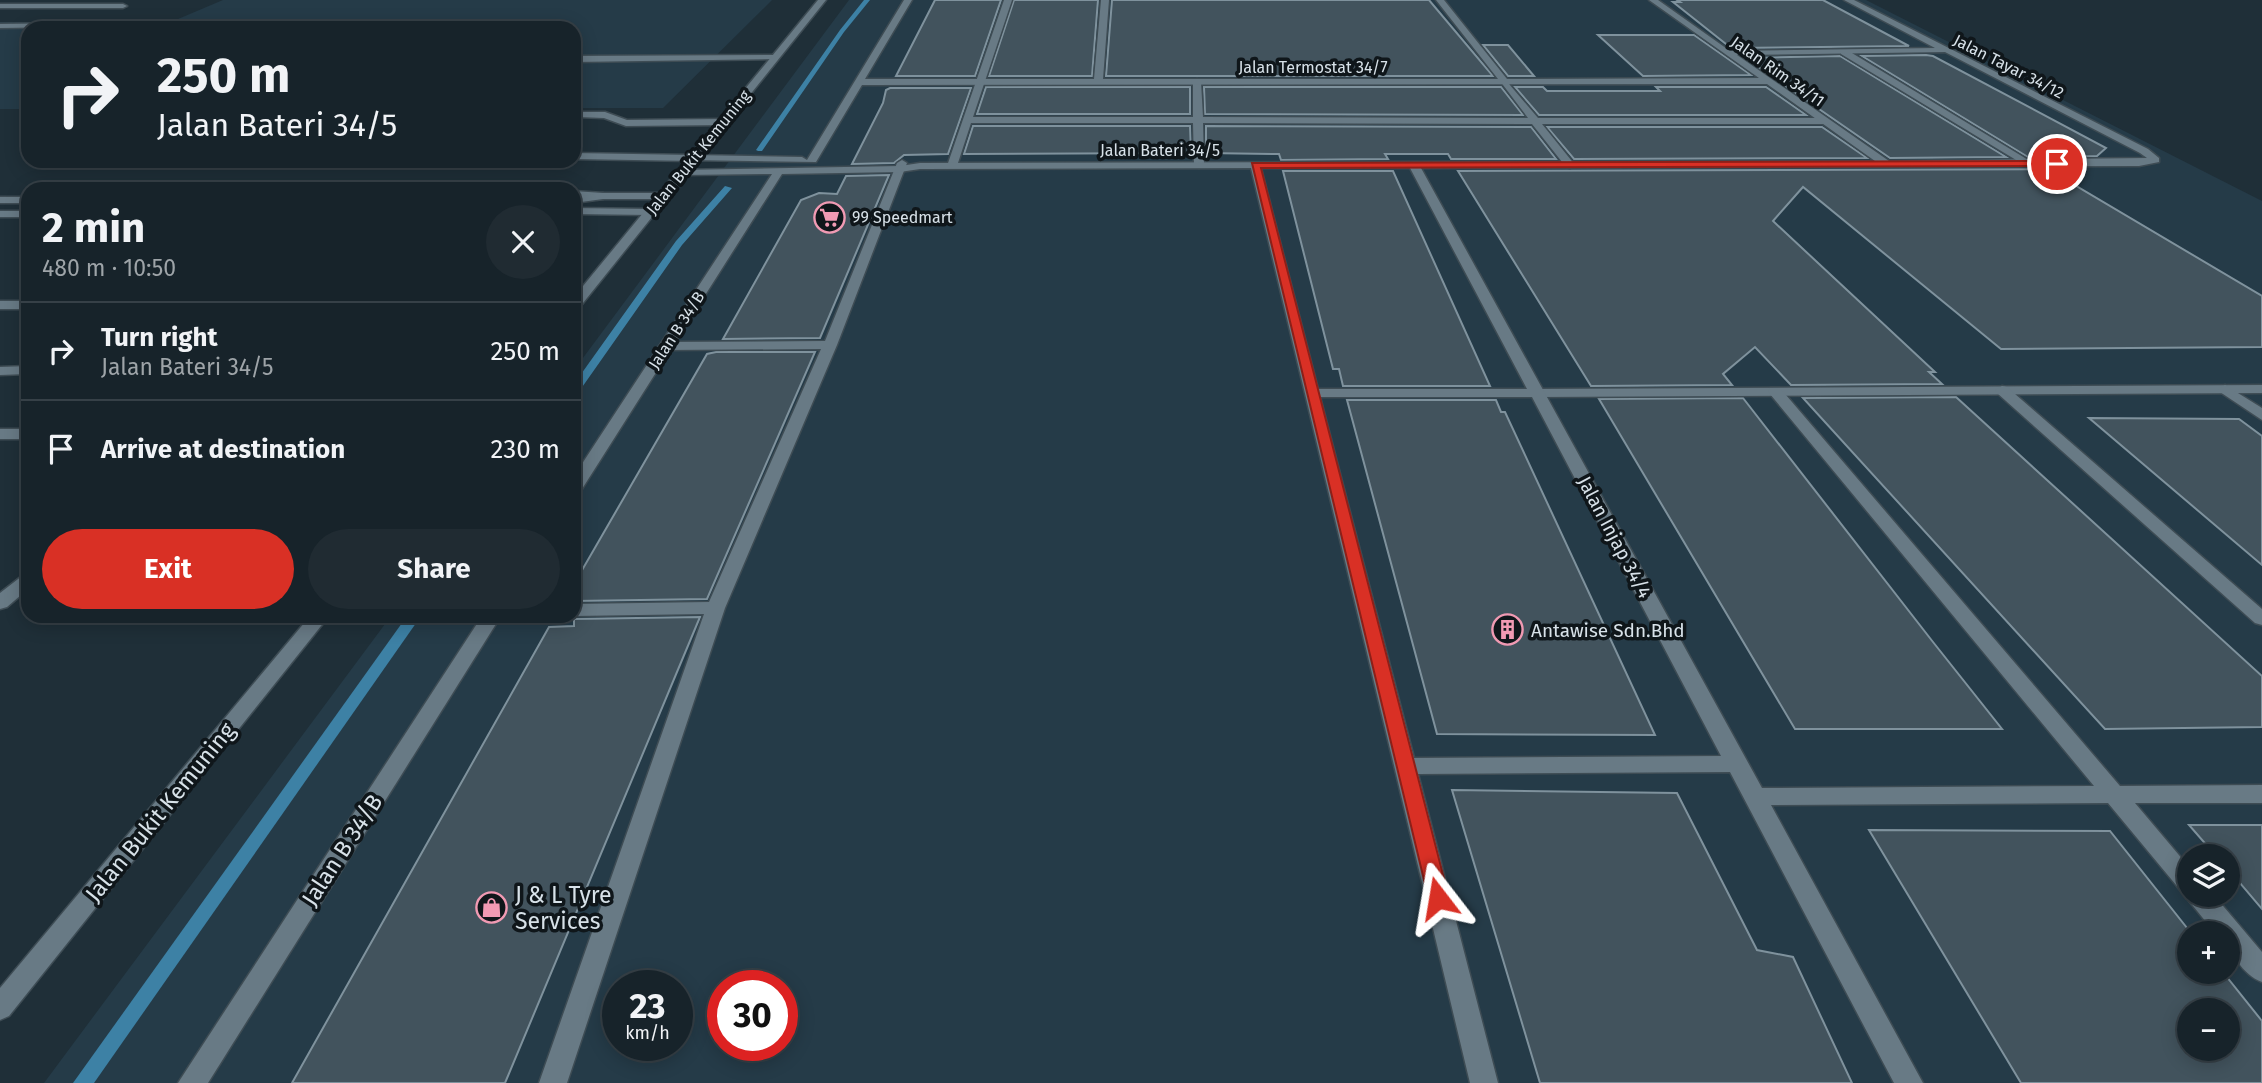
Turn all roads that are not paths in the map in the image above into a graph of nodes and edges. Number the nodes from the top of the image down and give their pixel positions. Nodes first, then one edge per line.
1 (822, 0) edge
2 (908, 0) edge
3 (1008, 0) edge
4 (1105, 0) edge
5 (1440, 0) edge
6 (1653, 0) edge
7 (1848, 0) edge
8 (0, 6) edge
9 (123, 6) dead end
10 (0, 26) edge
11 (21, 26) edge
12 (1948, 50) junction
13 (1844, 52) junction
14 (1728, 53) junction
15 (775, 57) junction
16 (581, 59) edge
17 (1504, 81) junction
18 (1768, 81) junction
19 (858, 82) junction
20 (980, 82) junction
21 (1098, 82) junction
22 (1197, 82) junction
23 (581, 115) dead end
24 (968, 120) junction
25 (1198, 120) junction
26 (1535, 120) junction
27 (1825, 121) junction
28 (723, 122) junction
29 (581, 156) edge
30 (694, 158) junction
31 (812, 160) junction
32 (2155, 160) joint
33 (1887, 164) junction
34 (2030, 164) junction
35 (1199, 165) junction
36 (1255, 165) junction
37 (1570, 165) junction
38 (901, 166) junction
39 (952, 166) junction
40 (1417, 170) junction
41 (682, 172) junction
42 (778, 172) junction
43 (581, 194) edge
44 (603, 196) junction
45 (663, 196) junction
46 (581, 199) edge
47 (0, 200) edge
48 (21, 200) edge
49 (581, 211) edge
50 (649, 212) junction
51 (0, 214) edge
52 (21, 214) edge
53 (581, 294) edge
54 (0, 305) edge
55 (21, 305) edge
56 (830, 345) junction
57 (666, 346) junction
58 (21, 370) edge
59 (0, 371) edge
60 (2262, 388) edge
61 (2225, 389) junction
62 (2002, 390) junction
63 (1775, 391) junction
64 (1312, 393) junction
65 (1537, 393) junction
66 (2262, 415) edge
67 (0, 434) edge
68 (21, 434) edge
69 (581, 478) edge
70 (716, 608) junction
71 (581, 610) edge
72 (2262, 619) edge
73 (314, 623) edge
74 (488, 623) edge
75 (1737, 764) junction
76 (1405, 766) junction
77 (2262, 794) edge
78 (2114, 795) junction
79 (1755, 797) junction
80 (2177, 870) edge
81 (2209, 907) edge
82 (2262, 971) edge
83 (0, 1008) edge
84 (192, 1083) edge
85 (553, 1083) edge
86 (1484, 1083) edge
87 (1909, 1083) edge

1 - 15 street, Jalan Bukit Kemuning
2 - 19 street
3 - 20 street
4 - 21 street
5 - 17 street
6 - 14 street, Jalan Rim 34/11
7 - 12 street, Jalan Tayar 34/12
8 - 9 street
10 - 11 street
12 - 13 street
12 - 32 street, Jalan Tayar 34/12
13 - 14 street
13 - 34 street
14 - 18 street, Jalan Rim 34/11
15 - 16 street
15 - 28 street, Jalan Bukit Kemuning
17 - 18 street, Jalan Termostat 34/7
17 - 22 street, Jalan Termostat 34/7
17 - 26 street
18 - 27 street, Jalan Rim 34/11
19 - 20 street, Jalan Termostat 34/7
19 - 31 street
20 - 21 street, Jalan Termostat 34/7
20 - 24 street
21 - 22 street, Jalan Termostat 34/7
22 - 25 street
23 - 28 street
24 - 25 street
24 - 39 street
25 - 26 street
25 - 35 street
26 - 27 street
26 - 37 street
27 - 33 street, Jalan Rim 34/11
28 - 30 street, Jalan Bukit Kemuning
29 - 30 street
30 - 31 street
30 - 41 street, Jalan Bukit Kemuning
31 - 38 street
32 - 34 street, Jalan Bateri 34/5
33 - 34 street, Jalan Bateri 34/5
33 - 37 street, Jalan Bateri 34/5
35 - 36 street, Jalan Bateri 34/5
35 - 39 street, Jalan Bateri 34/5
36 - 40 street, Jalan Bateri 34/5
36 - 64 street
37 - 40 street, Jalan Bateri 34/5
38 - 39 street, Jalan Bateri 34/5
38 - 42 street
38 - 56 street
40 - 65 street, Jalan Injap 34/4
41 - 42 street
41 - 45 street, Jalan Bukit Kemuning
42 - 57 street, Jalan B 34/B
43 - 44 street
44 - 45 street
44 - 46 street
45 - 50 street, Jalan Bukit Kemuning
47 - 48 street
49 - 50 street
50 - 53 street, Jalan Bukit Kemuning
51 - 52 street
54 - 55 street
56 - 57 street
56 - 70 street
57 - 69 street, Jalan B 34/B
58 - 59 street
60 - 61 street
61 - 62 street
61 - 66 street
62 - 63 street
62 - 72 street
63 - 65 street
63 - 78 street
64 - 65 street
64 - 76 street
65 - 75 street, Jalan Injap 34/4
67 - 68 street
70 - 71 street
70 - 85 street
73 - 83 street, Jalan Bukit Kemuning
74 - 84 street, Jalan B 34/B
75 - 76 street
75 - 79 street, Jalan Injap 34/4
76 - 86 street
77 - 78 street
78 - 79 street
78 - 80 street
79 - 87 street, Jalan Injap 34/4
81 - 82 street

